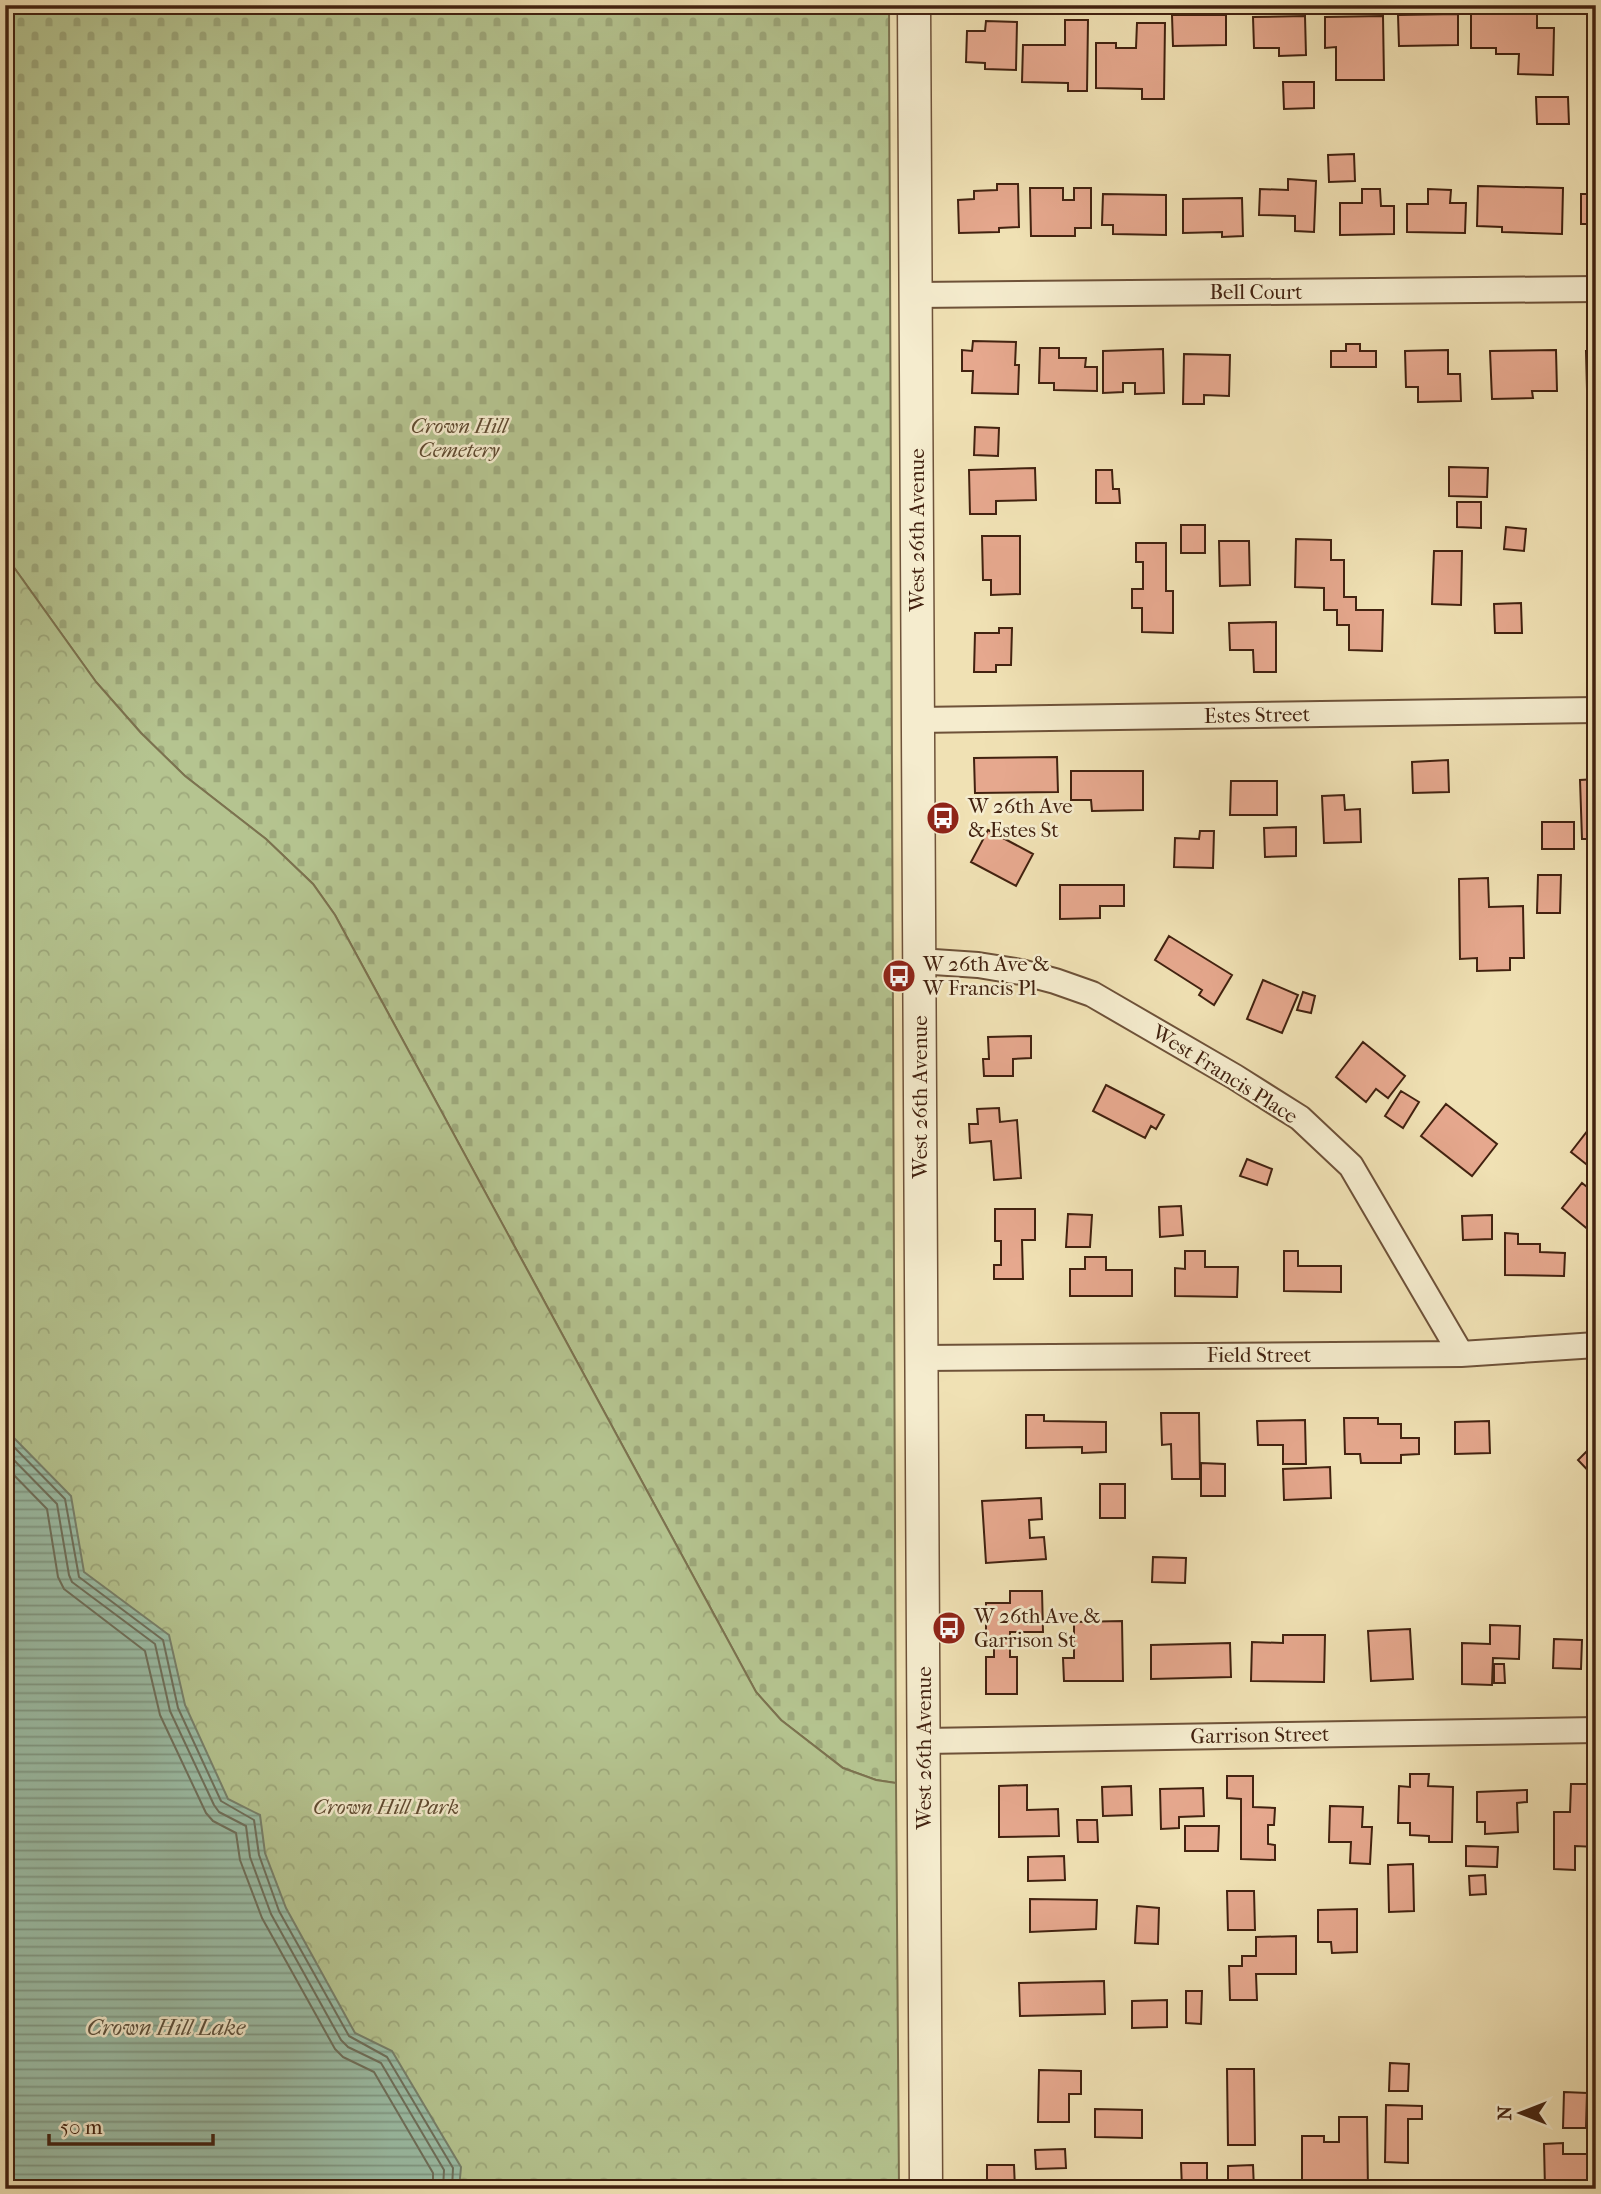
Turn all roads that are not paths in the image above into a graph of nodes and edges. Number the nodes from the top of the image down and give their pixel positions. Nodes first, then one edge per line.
1 (914, 5) edge
2 (1596, 289) edge
3 (916, 295) junction
4 (1596, 710) edge
5 (918, 720) junction
6 (919, 961) junction
7 (1596, 1345) edge
8 (1461, 1353) junction
9 (922, 1358) junction
10 (1596, 1730) edge
11 (924, 1741) junction
12 (926, 2189) edge

1 - 3 street, West 26th Avenue
2 - 3 street, Bell Court
3 - 5 street, West 26th Avenue
4 - 5 street, Estes Street
5 - 6 street, West 26th Avenue
6 - 8 street, West Francis Place
6 - 9 street, West 26th Avenue
7 - 8 street, Field Street
8 - 9 street, Field Street
9 - 11 street, West 26th Avenue
10 - 11 street, Garrison Street
11 - 12 street, West 26th Avenue

